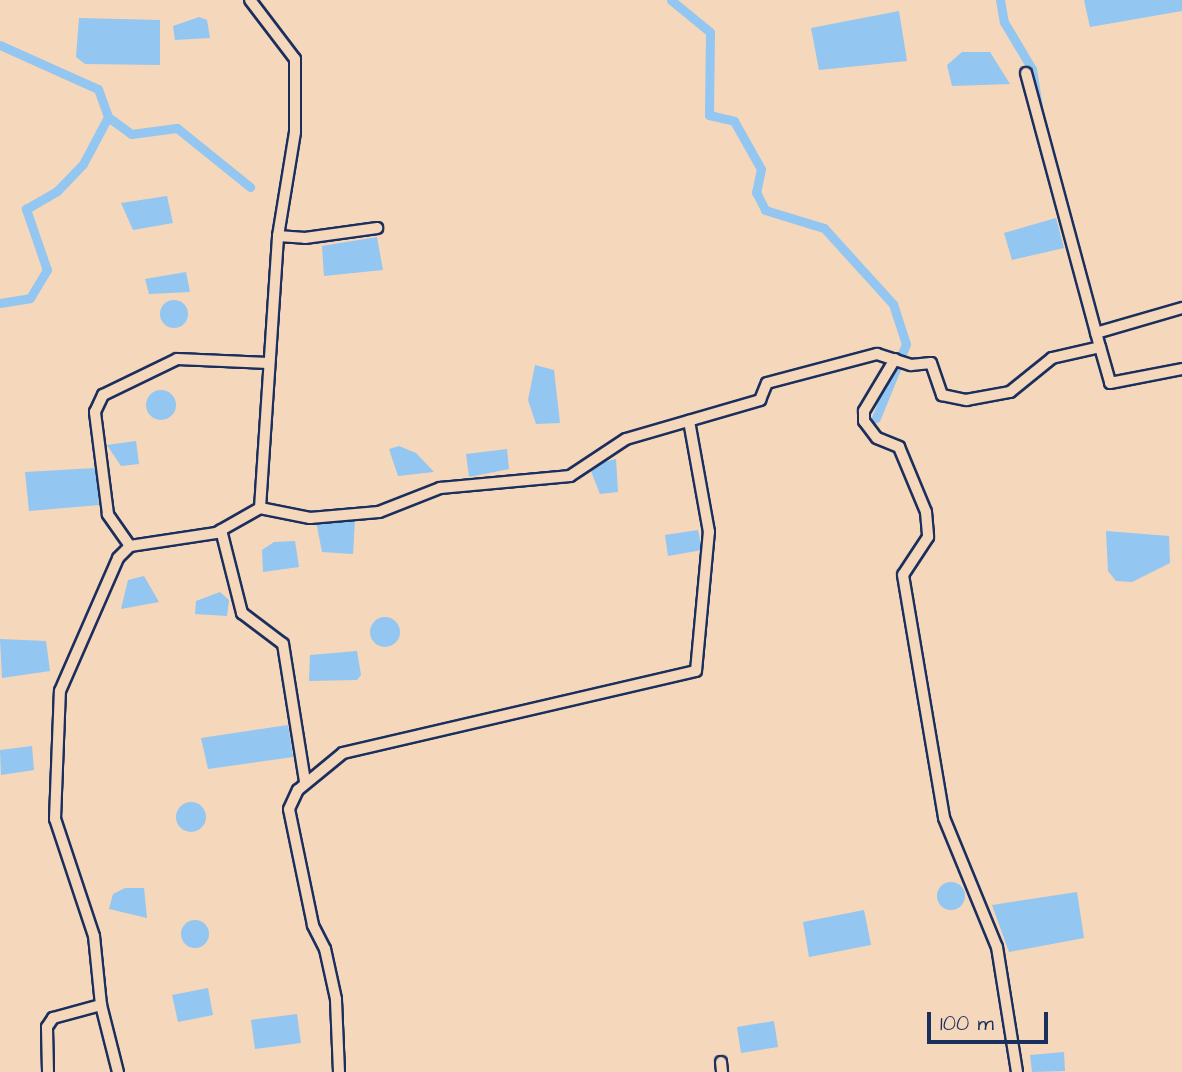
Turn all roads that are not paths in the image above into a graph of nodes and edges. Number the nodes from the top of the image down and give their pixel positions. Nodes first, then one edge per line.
1 (250, 0) edge
2 (1026, 72) dead end
3 (377, 228) dead end
4 (278, 236) junction
5 (1182, 308) edge
6 (1096, 333) junction
7 (1100, 347) junction
8 (895, 359) junction
9 (269, 363) junction
10 (1182, 369) edge
11 (689, 421) junction
12 (260, 508) junction
13 (221, 530) junction
14 (130, 546) junction
15 (305, 782) junction
16 (101, 1004) junction
17 (48, 1072) edge
18 (118, 1072) edge
19 (338, 1072) edge
20 (1017, 1072) edge

1 - 4 street
2 - 6 street
3 - 4 street
4 - 9 street
5 - 6 street
6 - 7 street
7 - 8 street
7 - 10 street
8 - 11 street
8 - 20 street
9 - 12 street
9 - 14 street
11 - 12 street
11 - 15 street
12 - 13 street
13 - 14 street
13 - 15 street
14 - 16 street
15 - 19 street
16 - 17 street
16 - 18 street

